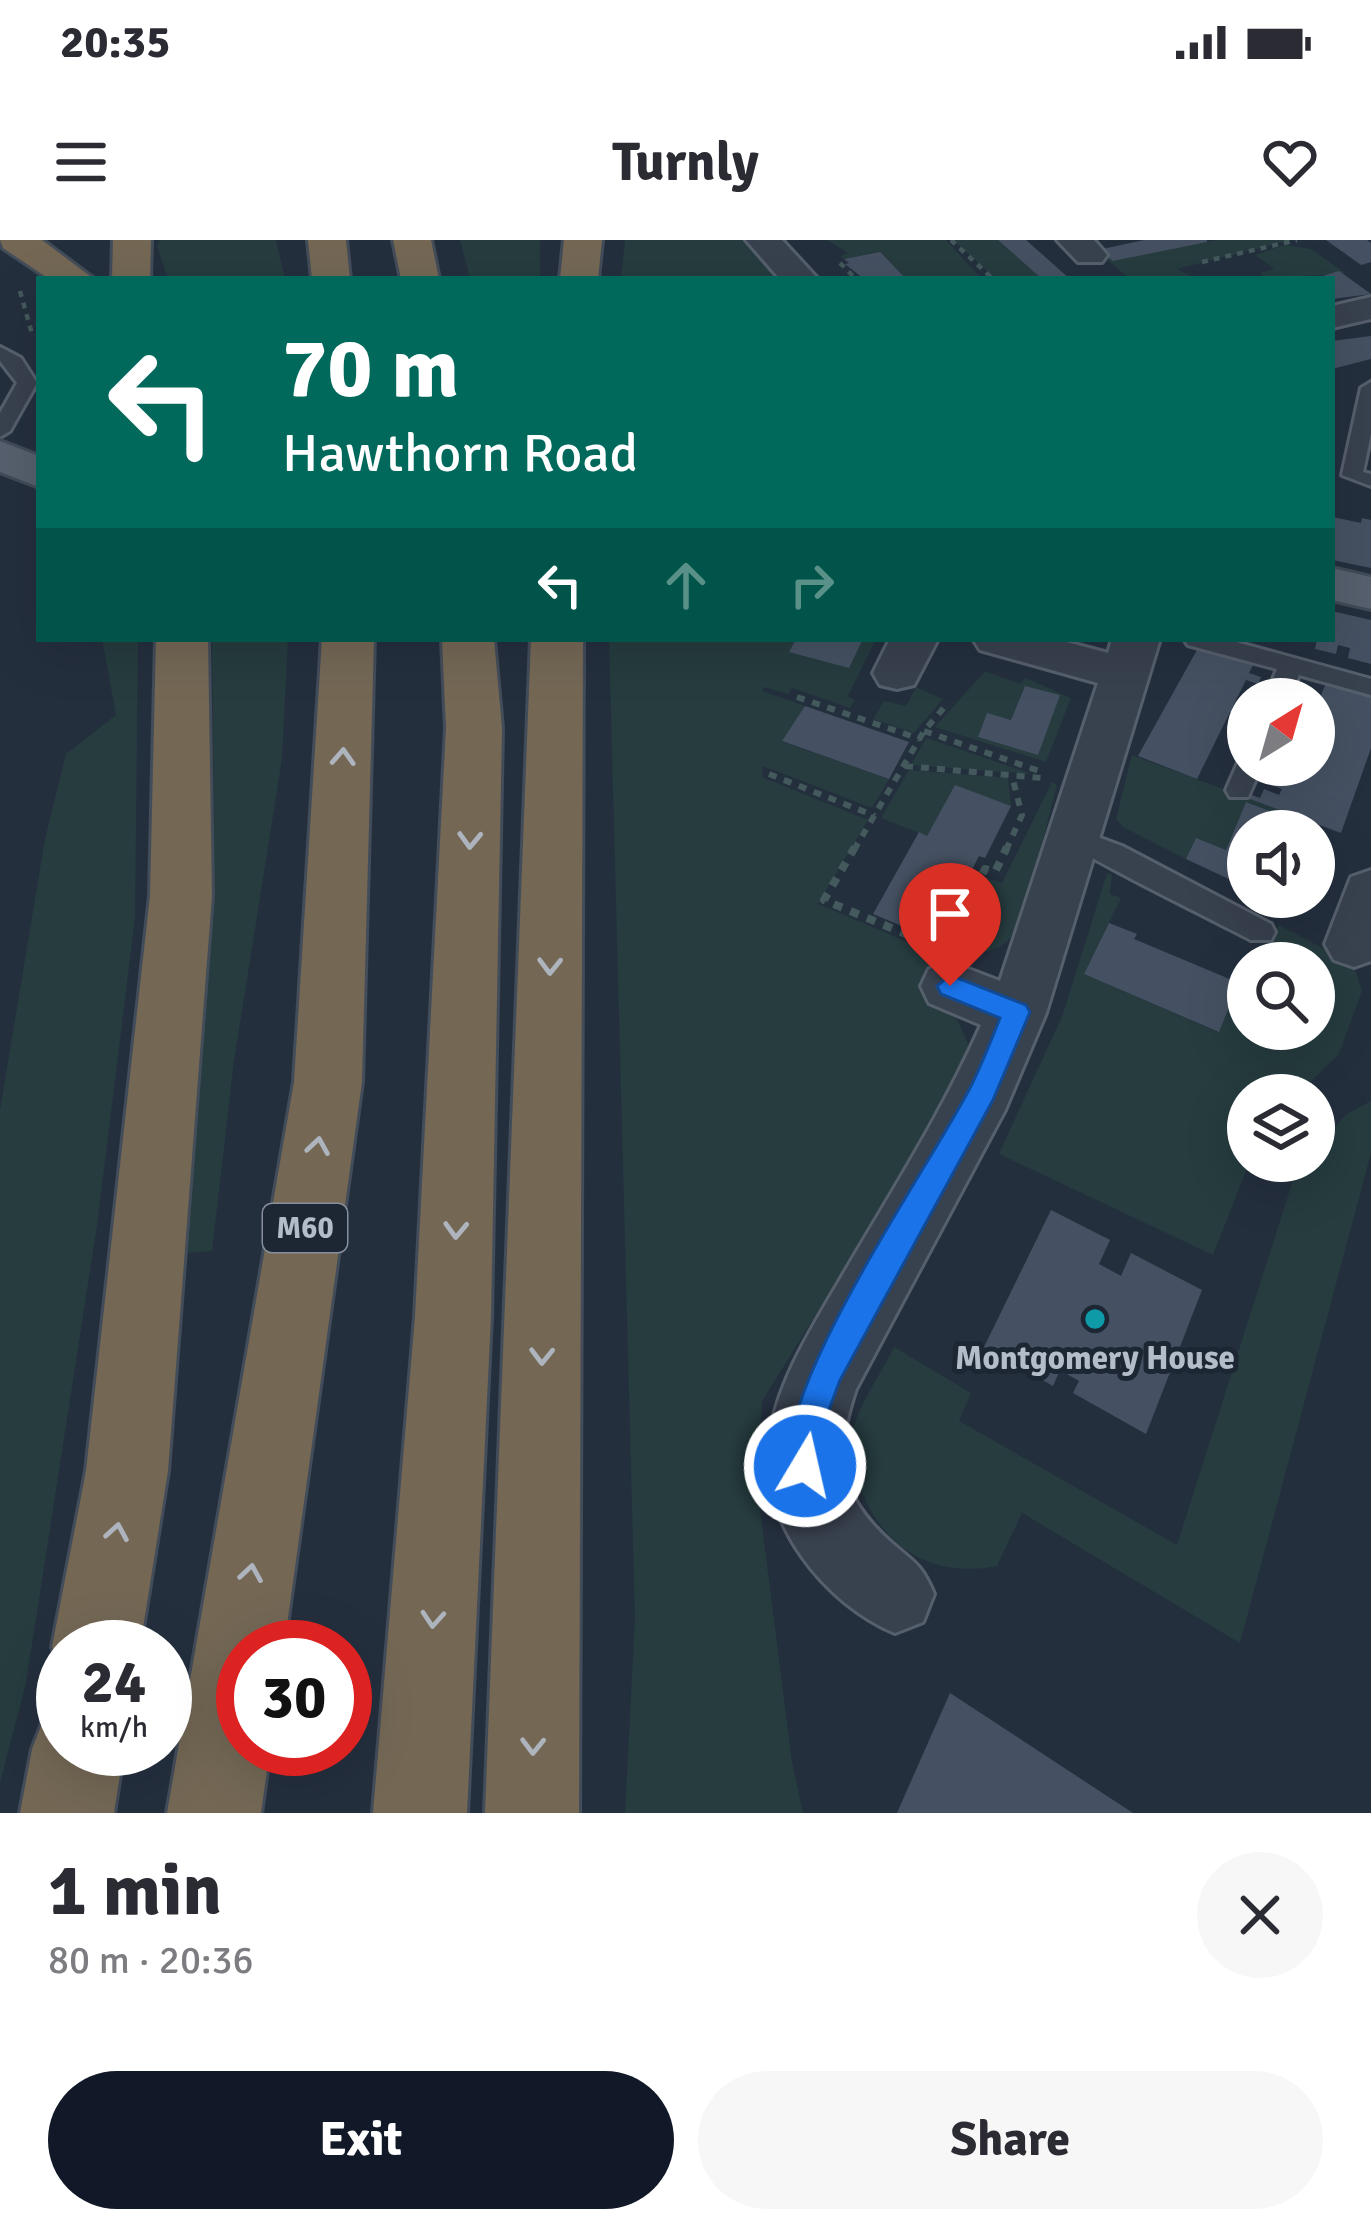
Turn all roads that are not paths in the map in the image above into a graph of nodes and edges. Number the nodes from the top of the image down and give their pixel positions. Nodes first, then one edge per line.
1 (132, 240) edge
2 (328, 240) edge
3 (412, 240) edge
4 (583, 240) edge
5 (764, 240) edge
6 (15, 259) edge
7 (93, 271) edge
8 (331, 276) edge
9 (419, 276) edge
10 (579, 276) edge
11 (797, 276) edge
12 (1371, 308) edge
13 (1335, 316) edge
14 (0, 352) edge
15 (23, 374) junction
16 (1371, 388) edge
17 (0, 393) edge
18 (0, 431) edge
19 (0, 455) edge
20 (36, 472) edge
21 (1371, 480) edge
22 (36, 497) edge
23 (0, 500) edge
24 (1335, 585) edge
25 (1371, 593) edge
26 (182, 642) edge
27 (348, 642) edge
28 (468, 642) edge
29 (557, 642) edge
30 (1020, 642) edge
31 (1207, 642) edge
32 (1130, 656) edge
33 (1291, 666) junction
34 (1286, 678) edge
35 (1371, 687) edge
36 (1076, 839) junction
37 (1261, 932) dead end
38 (950, 986) dead end
39 (1016, 1012) junction
40 (895, 1594) dead end
41 (101, 1620) edge
42 (73, 1776) edge
43 (67, 1813) edge
44 (214, 1813) edge
45 (420, 1813) edge
46 (532, 1813) edge

1 - 7 highway
2 - 8 highway
3 - 9 highway
4 - 10 highway
5 - 11 street
6 - 7 highway
12 - 13 street
14 - 15 lane
15 - 17 lane
15 - 18 lane
16 - 21 lane
19 - 20 main road
22 - 23 main road
24 - 25 main road
41 -> 26 highway
44 -> 27 highway, M60
28 -> 45 highway
29 -> 46 highway
30 - 32 street
31 - 33 lane
32 - 36 street
33 - 34 lane
33 - 35 lane
36 - 37 lane
36 - 39 street
38 - 39 street
39 - 40 street
42 - 43 highway

